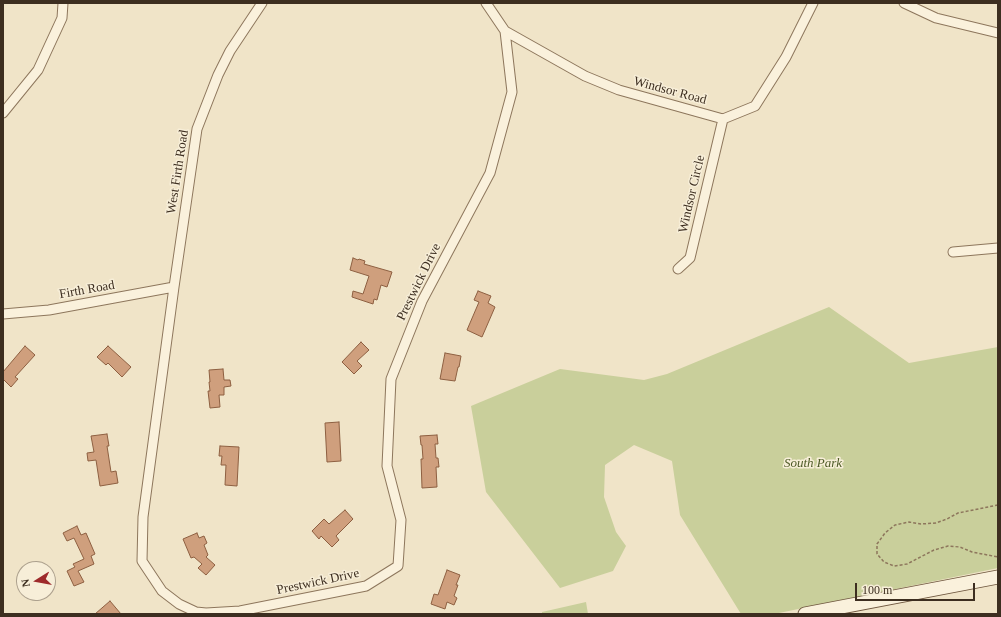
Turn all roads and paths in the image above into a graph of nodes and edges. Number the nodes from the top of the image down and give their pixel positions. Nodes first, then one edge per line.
1 (63, 3) edge
2 (262, 3) edge
3 (486, 3) edge
4 (813, 3) edge
5 (904, 3) edge
6 (505, 31) junction
7 (998, 33) edge
8 (3, 113) edge
9 (723, 119) junction
10 (998, 248) edge
11 (953, 252) dead end
12 (678, 269) dead end
13 (174, 287) junction
14 (3, 314) edge
15 (998, 505) edge
16 (998, 557) edge
17 (998, 577) edge
18 (805, 614) edge

1 - 8 street
2 - 13 street, West Firth Road
3 - 6 street, Windsor Road
4 - 9 street
5 - 7 street
6 - 9 street, Windsor Road
6 - 13 street, Prestwick Drive
9 - 12 street, Windsor Circle
10 - 11 street
13 - 14 street, Firth Road
15 - 16 path
17 - 18 main road

